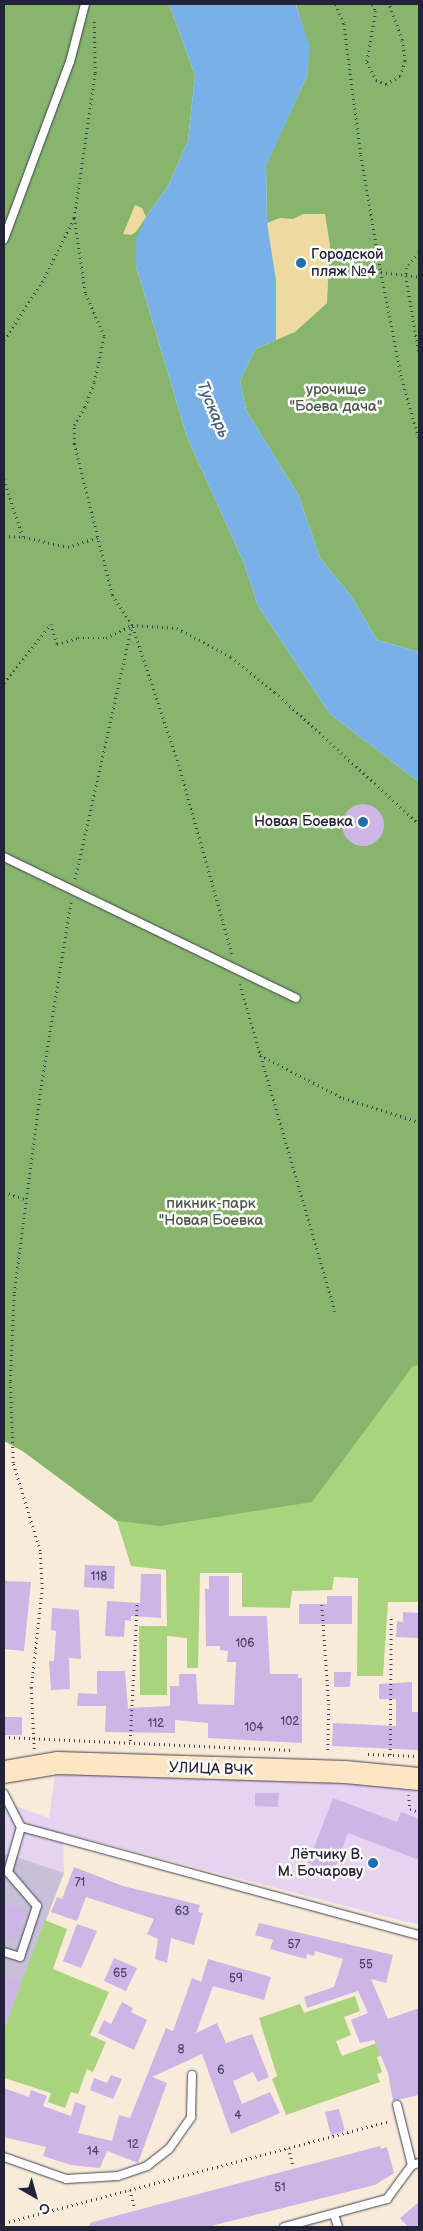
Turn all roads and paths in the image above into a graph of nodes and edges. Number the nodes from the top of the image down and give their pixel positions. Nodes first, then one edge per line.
1 (85, 4) edge
2 (336, 4) edge
3 (374, 4) edge
4 (389, 4) edge
5 (94, 14) dead end
6 (74, 218) junction
7 (4, 239) edge
8 (419, 253) edge
9 (380, 272) junction
10 (406, 276) junction
11 (419, 277) edge
12 (4, 340) edge
13 (419, 354) edge
14 (419, 439) edge
15 (4, 479) edge
16 (4, 536) edge
17 (24, 537) junction
18 (99, 537) junction
19 (132, 625) junction
20 (4, 683) edge
21 (419, 824) edge
22 (4, 857) edge
23 (72, 891) junction
24 (296, 998) dead end
25 (259, 1054) dead end
26 (419, 1122) edge
27 (4, 1192) edge
28 (27, 1200) junction
29 (137, 1604) dead end
30 (322, 1605) dead end
31 (391, 1617) dead end
32 (4, 1737) edge
33 (32, 1737) junction
34 (130, 1742) junction
35 (300, 1750) dead end
36 (319, 1751) dead end
37 (328, 1752) junction
38 (337, 1752) dead end
39 (364, 1754) dead end
40 (390, 1755) junction
41 (419, 1756) edge
42 (36, 1765) junction
43 (4, 1772) edge
44 (414, 1787) edge
45 (4, 1794) edge
46 (419, 1812) edge
47 (20, 1827) junction
48 (419, 1935) edge
49 (4, 1952) edge
50 (192, 2075) dead end
51 (397, 2105) dead end
52 (400, 2118) junction
53 (289, 2148) junction
54 (4, 2158) edge
55 (416, 2164) edge
56 (293, 2166) dead end
57 (130, 2190) junction
58 (135, 2208) dead end
59 (334, 2214) junction
60 (4, 2224) edge
61 (284, 2227) edge
62 (338, 2227) edge

1 - 7 lane
2 - 9 path
3 - 4 path
5 - 6 path
6 - 12 path
6 - 18 path
8 - 10 path
9 - 10 path
9 - 14 path
10 - 11 path
10 - 13 path
15 - 17 path
16 - 17 path
17 - 18 path
18 - 19 path
19 - 20 path
19 - 21 path
19 - 23 path
22 - 23 lane
23 - 24 lane
23 - 28 path
25 - 26 path
27 - 28 path
28 - 33 path
29 - 34 path
30 - 37 path
31 - 40 path
32 - 33 path
33 - 34 path
33 - 42 path
34 - 35 path
36 - 37 path
37 - 38 path
39 - 40 path
40 - 41 path
42 - 43 main road, УЛИЦА ВЧК
42 - 44 main road, УЛИЦА ВЧК
44 - 46 path
45 - 47 lane
47 - 48 lane
47 - 49 lane
50 - 54 lane
51 - 52 lane
52 - 53 path
52 - 55 lane
53 - 56 path
53 - 57 path
55 - 59 lane
57 - 58 path
57 - 60 path
59 - 61 lane
59 - 62 lane

